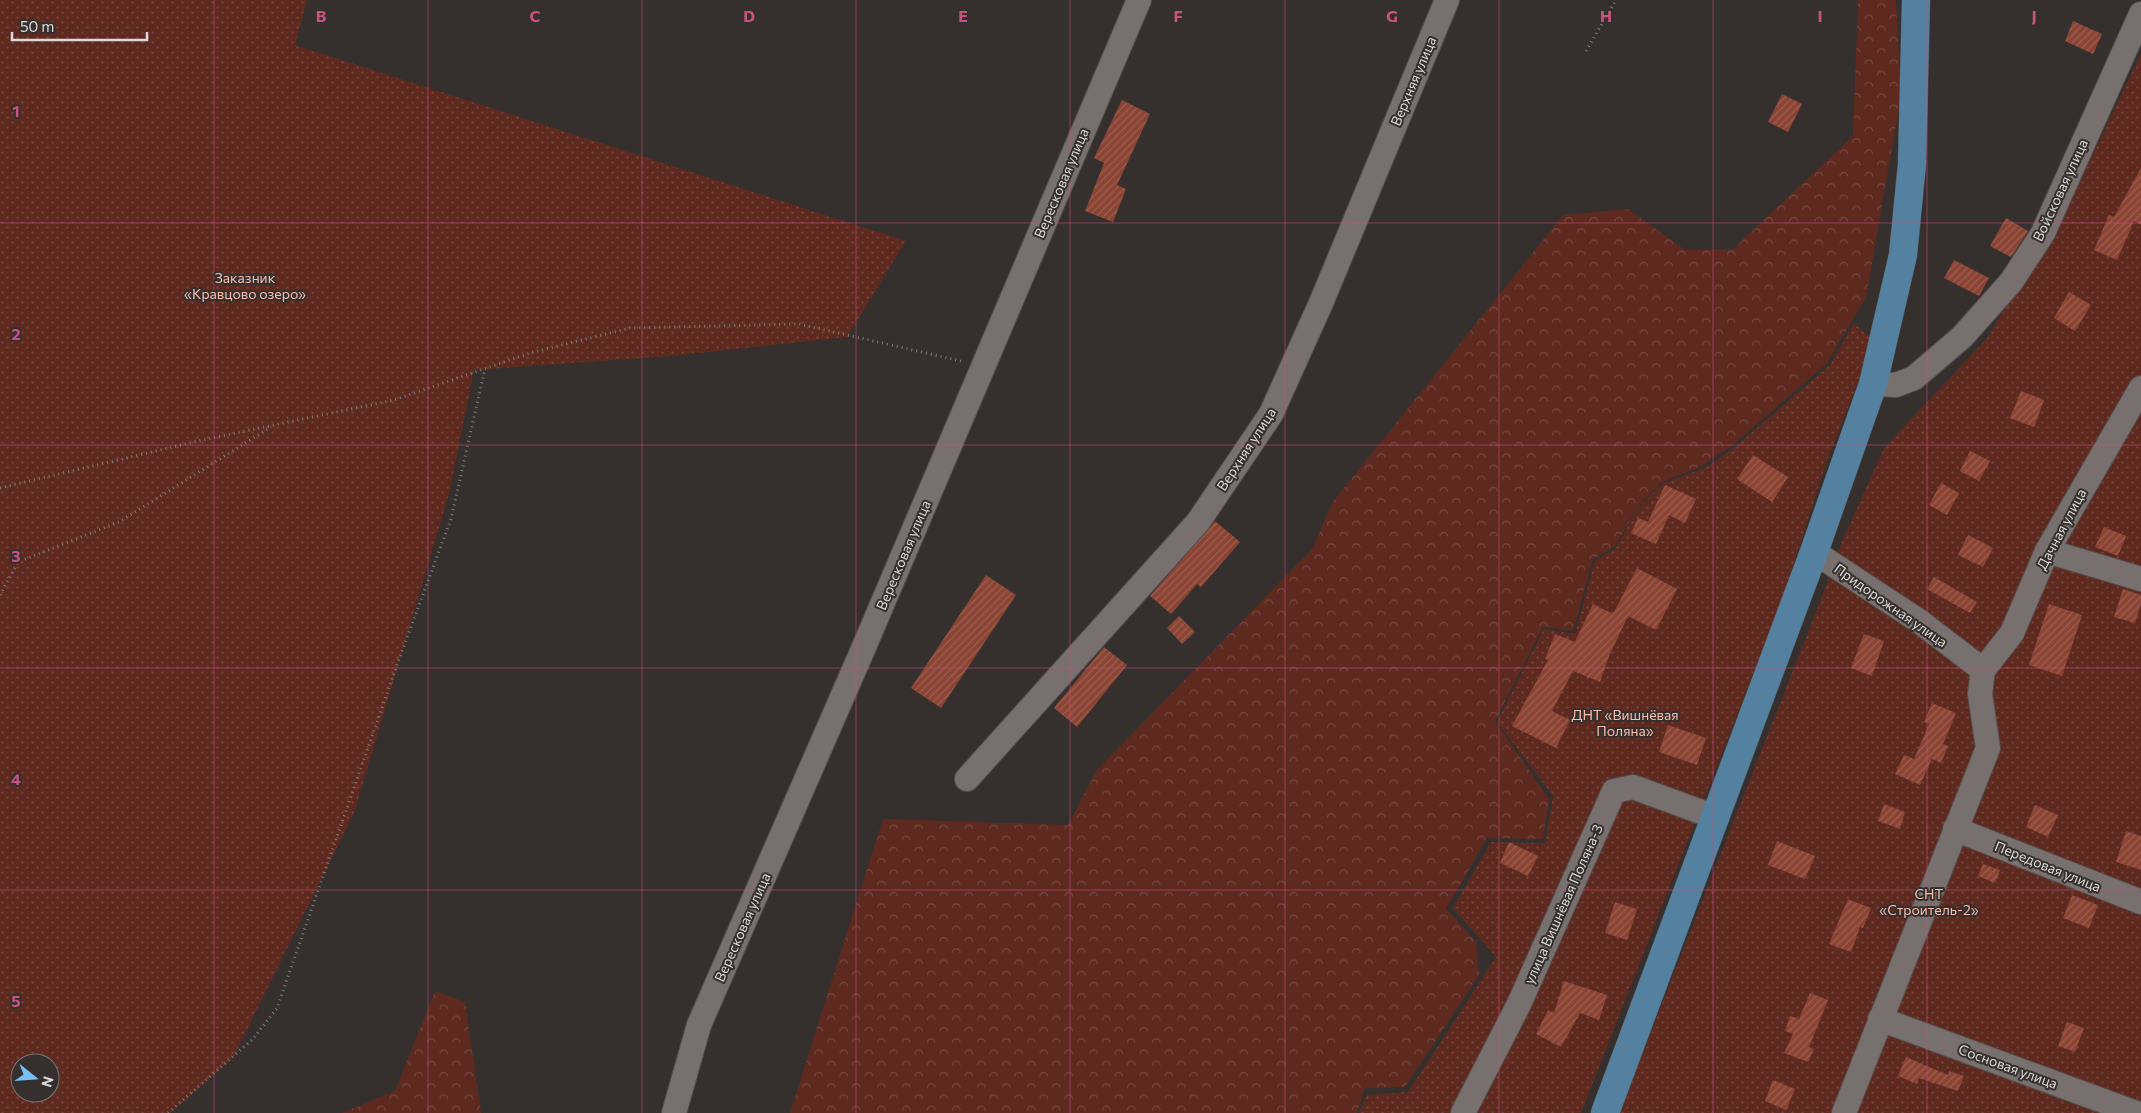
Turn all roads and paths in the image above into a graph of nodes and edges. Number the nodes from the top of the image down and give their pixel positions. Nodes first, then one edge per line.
1 (1139, 0) edge
2 (1447, 0) edge
3 (1616, 0) edge
4 (1916, 0) edge
5 (2141, 14) edge
6 (1586, 51) dead end
7 (983, 366) junction
8 (485, 368) junction
9 (1874, 384) junction
10 (2141, 388) edge
11 (274, 425) junction
12 (0, 488) edge
13 (2047, 551) junction
14 (1814, 552) junction
15 (2141, 579) edge
16 (0, 595) edge
17 (1983, 670) junction
18 (967, 779) dead end
19 (1715, 817) junction
20 (1955, 829) junction
21 (2141, 902) edge
22 (1880, 1018) junction
23 (168, 1113) edge
24 (674, 1113) edge
25 (1463, 1113) edge
26 (1605, 1113) edge
27 (1844, 1113) edge
28 (2136, 1113) edge

1 - 7 street, Вересковая улица
2 - 18 street, Верхняя улица
3 - 6 path
4 - 9 main road
5 - 9 street, Войсковая улица
7 - 8 path
7 - 24 street, Вересковая улица
8 - 11 path
8 - 23 path
9 - 14 main road
10 - 13 street, Дачная улица
11 - 12 path
11 - 16 path
13 - 15 street
13 - 17 street, Дачная улица
14 - 17 street, Придорожная улица
14 - 19 main road
17 - 20 street
19 - 25 street, улица Вишнёвая Поляна-3
19 - 26 main road
20 - 21 street, Передовая улица
20 - 22 street
22 - 27 street
22 - 28 street, Сосновая улица

